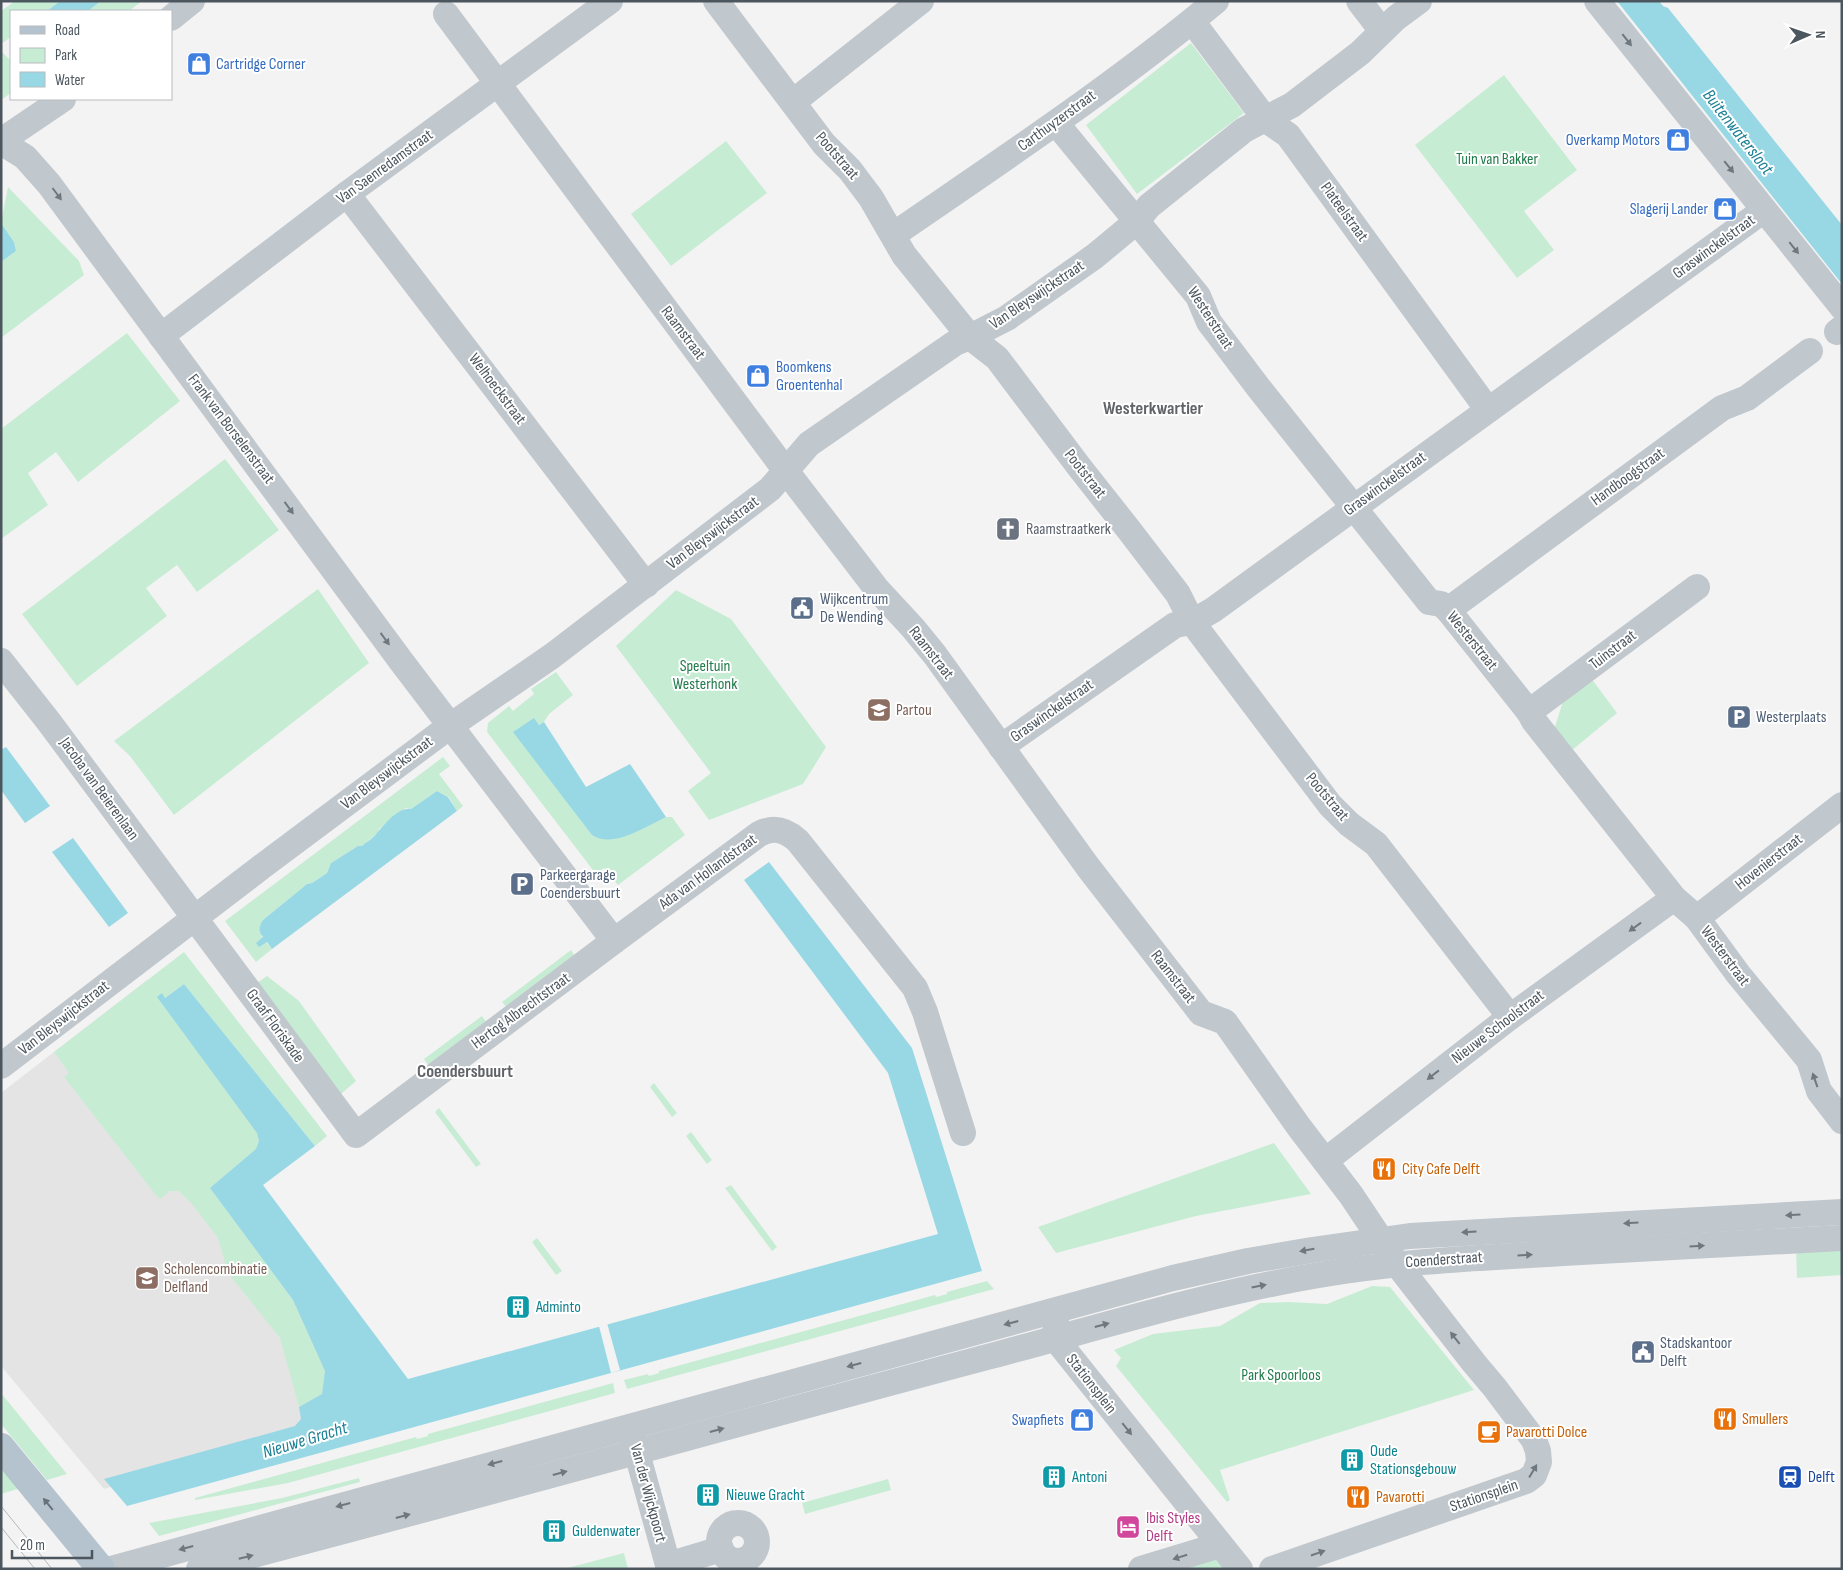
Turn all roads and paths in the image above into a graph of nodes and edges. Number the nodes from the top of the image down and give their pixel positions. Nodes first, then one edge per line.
1 (192, 1) edge
2 (610, 1) edge
3 (716, 1) edge
4 (921, 1) edge
5 (1216, 1) edge
6 (1359, 1) edge
7 (1419, 1) edge
8 (1597, 1) edge
9 (446, 14) dead end
10 (172, 17) edge
11 (1192, 21) junction
12 (1382, 31) junction
13 (498, 84) junction
14 (61, 100) edge
15 (793, 102) junction
16 (1266, 120) junction
17 (1056, 123) junction
18 (1, 141) edge
19 (347, 194) junction
20 (1764, 210) junction
21 (1136, 222) junction
22 (893, 235) junction
23 (1840, 322) edge
24 (161, 336) junction
25 (970, 338) junction
26 (1810, 351) dead end
27 (1488, 410) junction
28 (786, 470) junction
29 (1354, 507) junction
30 (646, 585) junction
31 (1697, 587) dead end
32 (1448, 610) junction
33 (1192, 622) junction
34 (1, 661) edge
35 (1529, 712) junction
36 (450, 726) junction
37 (1002, 747) junction
38 (1842, 805) edge
39 (1674, 898) junction
40 (194, 918) junction
41 (1697, 918) junction
42 (614, 941) junction
43 (1510, 1017) junction
44 (1, 1066) edge
45 (1842, 1120) edge
46 (962, 1133) dead end
47 (356, 1135) joint
48 (1325, 1161) junction
49 (1842, 1212) edge
50 (1842, 1238) edge
51 (1381, 1239) junction
52 (1397, 1264) junction
53 (1058, 1310) junction
54 (1055, 1338) junction
55 (630, 1427) junction
56 (1, 1447) edge
57 (637, 1452) junction
58 (1220, 1545) junction
59 (721, 1549) dead end
60 (101, 1569) edge
61 (111, 1569) edge
62 (199, 1569) edge
63 (1141, 1569) edge
64 (1240, 1569) edge
65 (1272, 1569) edge

1 - 10 street
2 - 13 street, Van Saenredamstraat
3 - 15 street, Pootstraat
4 - 15 street
5 - 11 street, Carthuyzerstraat
6 - 12 street
7 - 12 street, Van Bleyswijckstraat
8 -> 20 street
9 - 13 street, Raamstraat
11 - 16 street, Plateelstraat
11 - 17 street, Carthuyzerstraat
12 - 16 street, Van Bleyswijckstraat
13 - 19 street, Van Saenredamstraat
13 - 28 street, Raamstraat
14 - 18 street
15 - 22 street, Pootstraat
16 - 21 street, Van Bleyswijckstraat
16 - 27 street, Plateelstraat
17 - 21 street, Westerstraat
17 - 22 street, Carthuyzerstraat
18 -> 24 street, Frank van Borselenstraat
19 - 24 street, Van Saenredamstraat
19 - 30 street, Welhoeckstraat
20 -> 23 street
20 - 27 street, Graswinckelstraat
21 - 25 street, Van Bleyswijckstraat
21 - 29 street, Westerstraat
22 - 25 street, Pootstraat
24 -> 36 street, Frank van Borselenstraat
25 - 28 street, Van Bleyswijckstraat
25 - 33 street, Pootstraat
26 - 32 street, Handboogstraat
27 - 29 street, Graswinckelstraat
28 - 30 street, Van Bleyswijckstraat
28 - 37 street, Raamstraat
29 - 32 street, Westerstraat
29 - 33 street, Graswinckelstraat
30 - 36 street, Van Bleyswijckstraat
31 - 35 street, Tuinstraat
32 - 35 street, Westerstraat
33 - 37 street, Graswinckelstraat
33 - 43 street, Pootstraat
34 - 40 street, Jacoba van Beierenlaan
35 - 39 street, Westerstraat
36 - 40 street, Van Bleyswijckstraat
36 - 42 street
37 - 48 street, Raamstraat
38 - 41 street, Hovenierstraat
39 - 41 street, Westerstraat
39 -> 43 street, Nieuwe Schoolstraat
40 - 44 street, Van Bleyswijckstraat
40 - 47 street, Graaf Floriskade
45 -> 41 street, Westerstraat
42 - 46 street, Ada van Hollandstraat
42 - 47 street, Hertog Albrechtstraat
43 -> 48 street, Nieuwe Schoolstraat
48 - 51 street, Raamstraat
49 -> 51 street, Coenderstraat
52 -> 50 street, Coenderstraat
51 - 52 street, Raamstraat
51 -> 53 street, Coenderstraat
54 -> 52 street, Coenderstraat
65 -> 52 street, Stationsplein
53 - 54 street, Stationsplein
53 -> 55 street
57 -> 54 street
54 -> 58 street, Stationsplein
55 - 57 street, Van der Wijckpoort
55 -> 61 street
60 -> 56 main road
57 - 59 street, Van der Wijckpoort
62 -> 57 street
58 -> 63 street
58 - 64 street, Stationsplein

